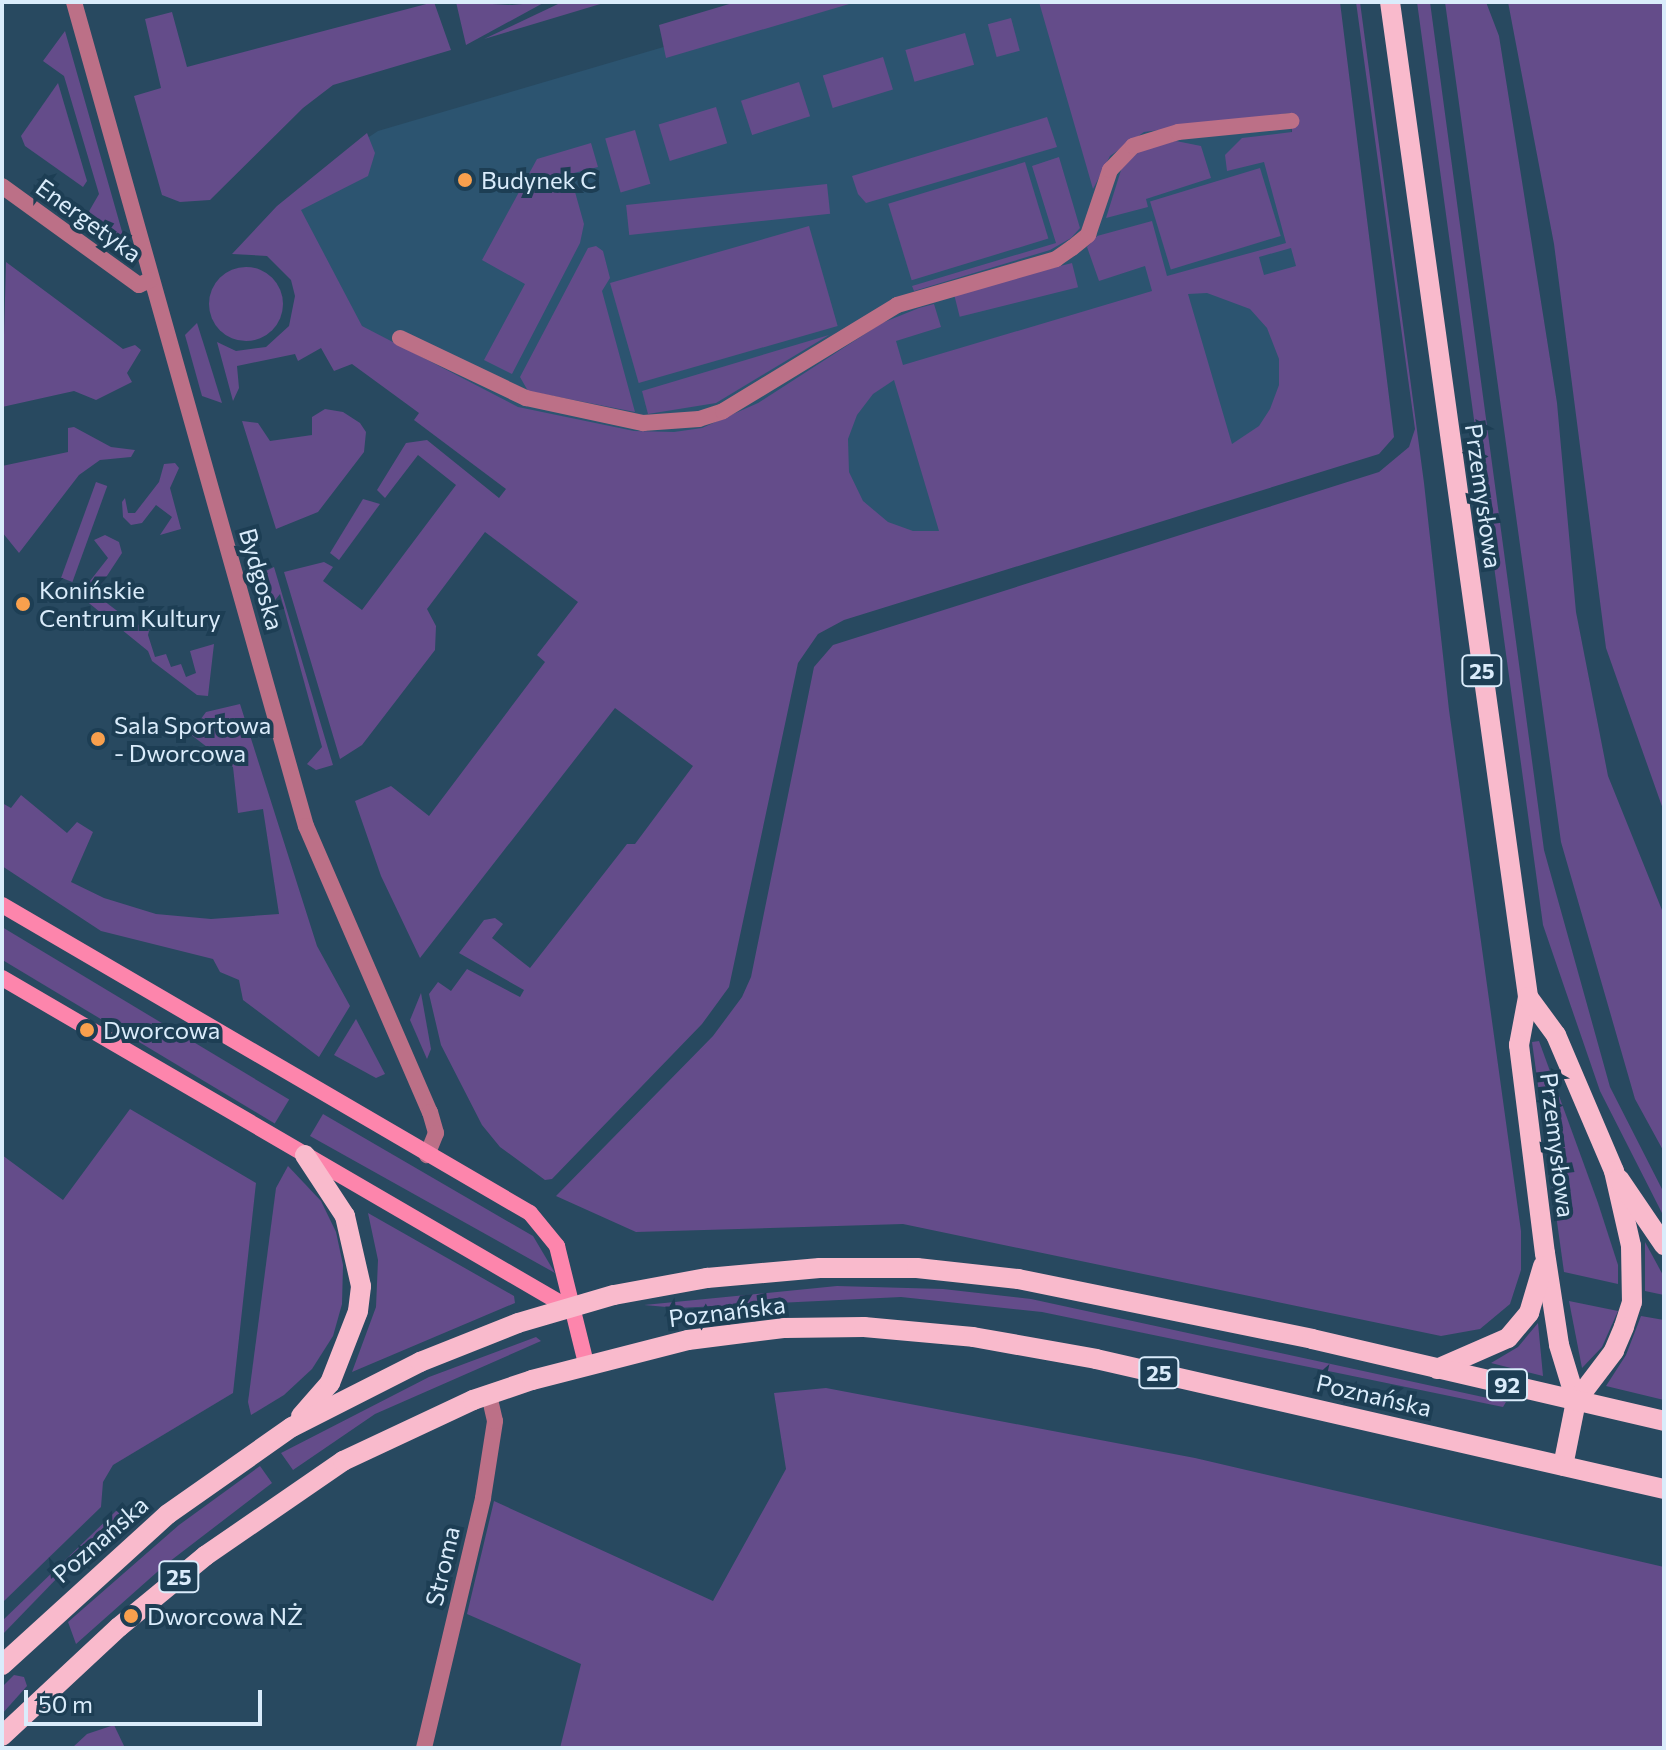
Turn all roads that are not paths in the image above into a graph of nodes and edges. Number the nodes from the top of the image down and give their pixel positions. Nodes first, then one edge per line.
1 (74, 2) edge
2 (1390, 2) edge
3 (1291, 121) dead end
4 (2, 186) edge
5 (150, 280) junction
6 (400, 338) dead end
7 (2, 905) edge
8 (2, 978) edge
9 (1528, 997) junction
10 (305, 1155) junction
11 (427, 1155) junction
12 (1614, 1171) junction
13 (1664, 1245) edge
14 (1545, 1253) junction
15 (569, 1308) junction
16 (586, 1363) junction
17 (1437, 1369) junction
18 (489, 1394) junction
19 (1576, 1401) junction
20 (1664, 1421) edge
21 (292, 1427) junction
22 (1563, 1466) junction
23 (1664, 1489) edge
24 (2, 1665) edge
25 (2, 1736) edge
26 (424, 1748) edge

1 - 5 street, Bydgoska
2 - 9 main road, Przemysłowa / 25
3 - 6 street
4 - 5 street, Energetyka
5 - 11 street, Bydgoska
7 - 11 street
8 - 10 street
9 - 12 main road, Przemysłowa / 25
9 - 14 main road, Przemysłowa / 25
10 - 15 street
10 - 21 main road
11 - 15 street
12 - 13 main road, 25
12 - 19 main road, Przemysłowa / 25
14 - 17 main road, 25
14 - 19 main road, Przemysłowa
15 - 16 street
15 - 17 main road, Poznańska / 25
15 - 21 main road, Poznańska / 25
16 - 18 main road, Poznańska / 25
16 - 22 main road, Poznańska / 25
17 - 19 main road, 92
18 - 25 main road, Poznańska / 25
18 - 26 street, Stroma
19 - 20 main road, 92
19 - 22 main road, Przemysłowa / 25
21 - 24 main road, Poznańska / 25
22 - 23 main road, Poznańska

